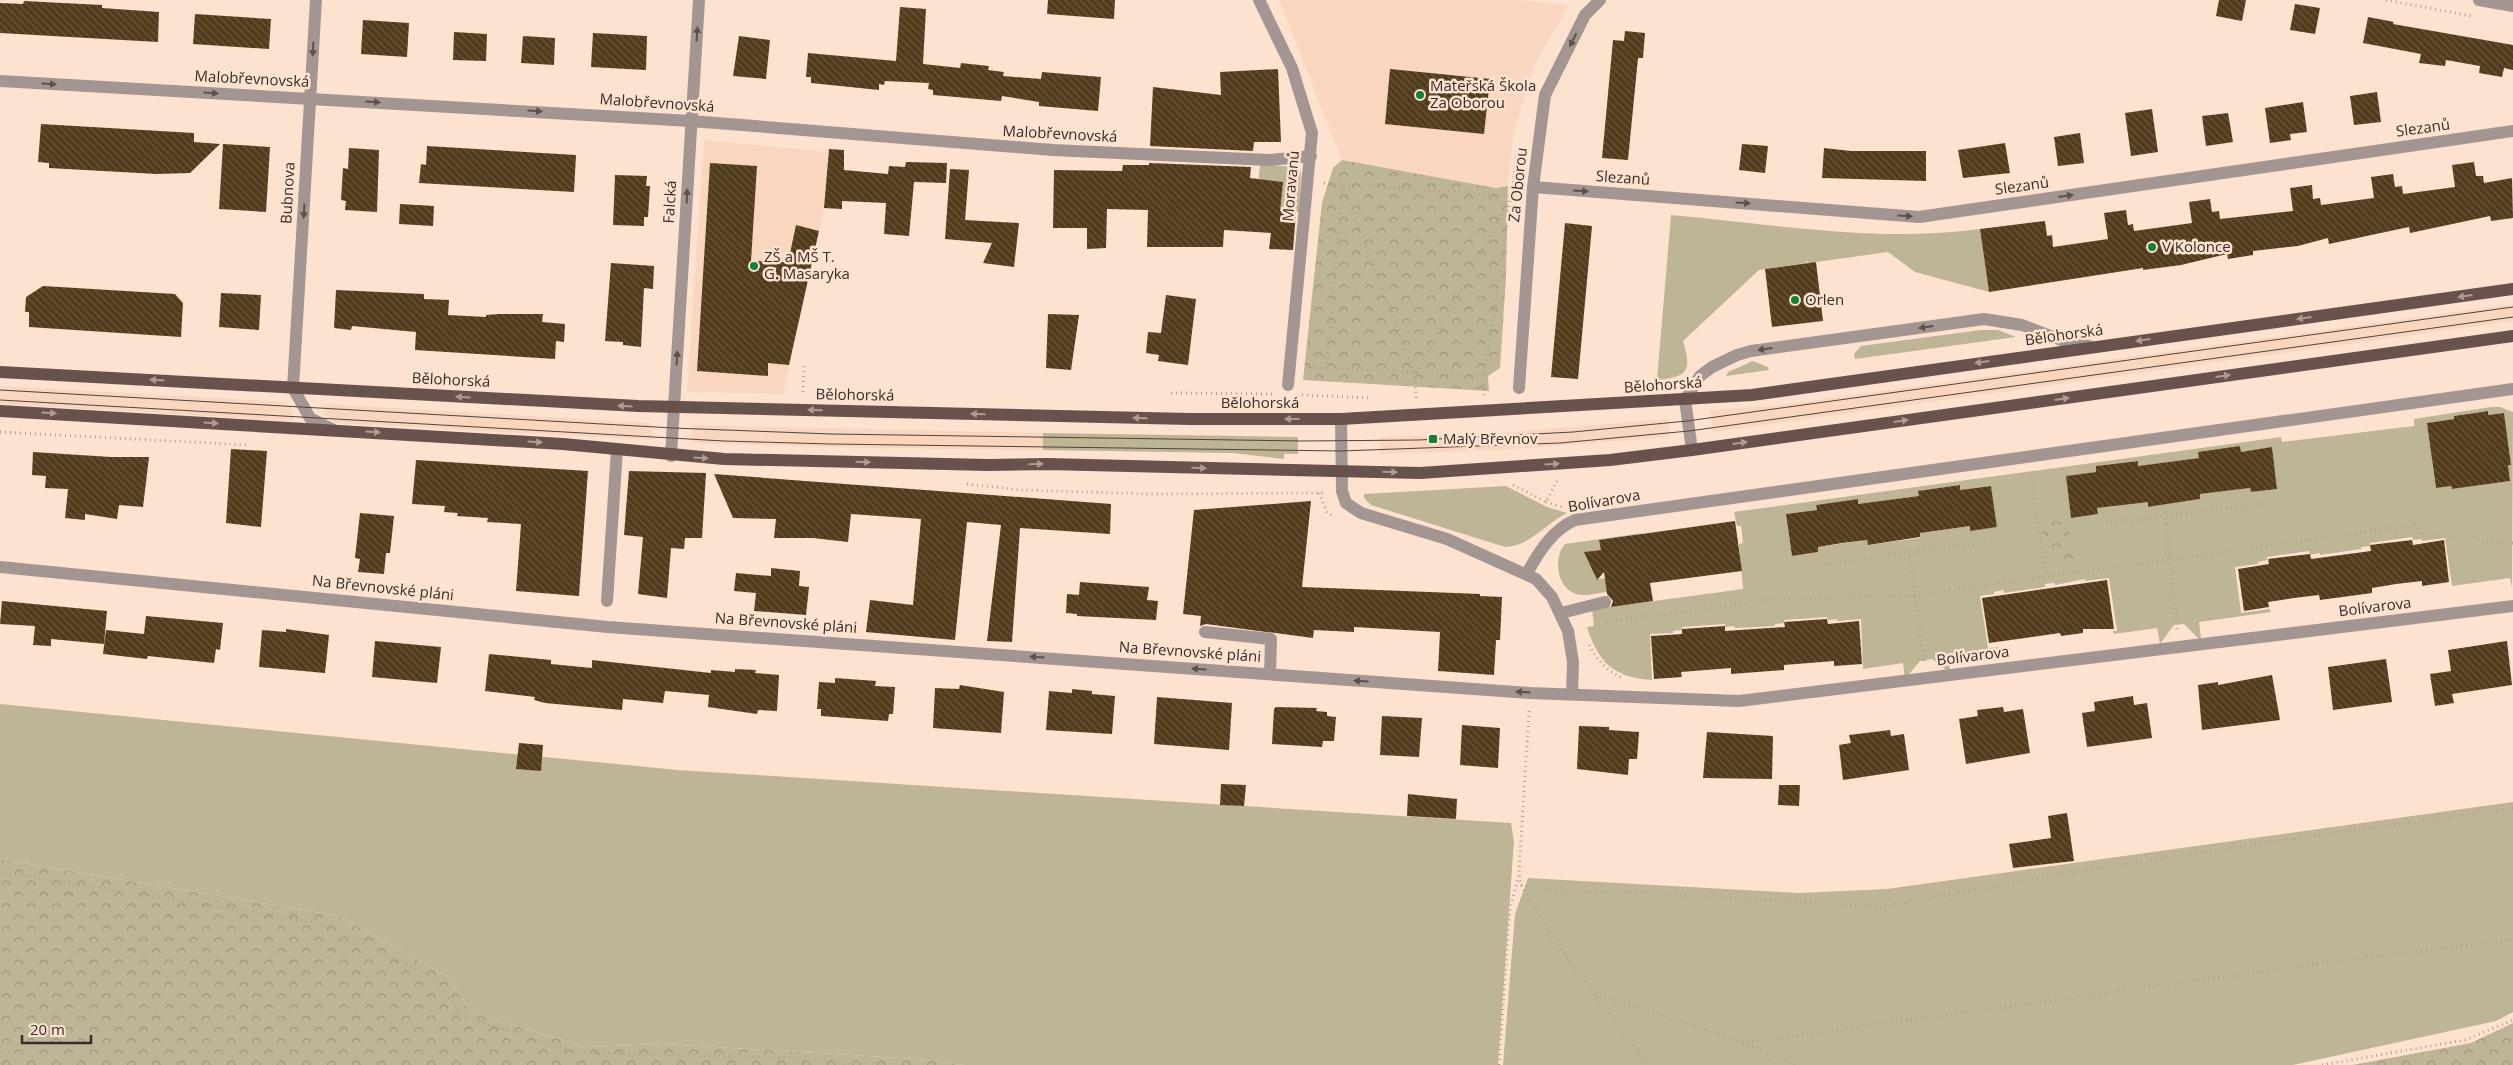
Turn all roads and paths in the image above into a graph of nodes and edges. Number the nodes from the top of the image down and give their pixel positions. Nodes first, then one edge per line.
1 (316, 0) edge
2 (699, 0) edge
3 (1259, 0) edge
4 (1600, 0) edge
5 (2386, 0) edge
6 (2479, 0) edge
7 (2513, 6) edge
8 (2474, 17) dead end
9 (0, 81) edge
10 (310, 98) junction
11 (692, 121) junction
12 (2513, 131) edge
13 (1311, 156) junction
14 (1309, 181) junction
15 (1343, 185) junction
16 (1533, 187) junction
17 (1511, 197) junction
18 (2513, 289) edge
19 (2513, 336) edge
20 (2093, 347) junction
21 (804, 366) dead end
22 (1302, 367) dead end
23 (1326, 368) junction
24 (0, 372) edge
25 (1415, 374) junction
26 (1484, 376) junction
27 (294, 388) junction
28 (1519, 388) dead end
29 (1285, 389) joint
30 (2513, 389) edge
31 (1484, 390) dead end
32 (803, 393) dead end
33 (1171, 393) dead end
34 (1415, 395) dead end
35 (1685, 400) junction
36 (674, 407) junction
37 (0, 410) edge
38 (1341, 419) junction
39 (334, 430) junction
40 (617, 449) junction
41 (1692, 450) junction
42 (671, 456) junction
43 (2028, 457) junction
44 (1341, 470) junction
45 (1021, 490) dead end
46 (1324, 493) dead end
47 (1546, 502) dead end
48 (2265, 504) dead end
49 (1563, 508) dead end
50 (2165, 516) junction
51 (2106, 523) dead end
52 (1984, 543) dead end
53 (2513, 543) edge
54 (1910, 552) junction
55 (2170, 559) junction
56 (1825, 564) dead end
57 (0, 567) edge
58 (1527, 573) junction
59 (2046, 577) junction
60 (1915, 595) junction
61 (607, 601) dead end
62 (1605, 602) dead end
63 (2513, 606) edge
64 (1561, 613) junction
65 (1600, 623) dead end
66 (1205, 632) dead end
67 (1587, 642) dead end
68 (2179, 647) junction
69 (1270, 674) junction
70 (1926, 678) junction
71 (1626, 679) dead end
72 (1530, 693) junction
73 (1572, 694) junction
74 (2513, 808) edge
75 (0, 872) edge
76 (1519, 872) junction
77 (1521, 885) junction
78 (2513, 940) edge
79 (1595, 995) junction
80 (2513, 1020) edge
81 (1740, 1042) junction
82 (0, 1046) edge
83 (7, 1065) edge
84 (856, 1065) edge
85 (1500, 1065) edge
86 (1647, 1065) edge
87 (1798, 1065) edge
88 (2322, 1065) edge

1 -> 10 street, Bubnova
11 -> 2 street, Falcká
3 - 13 street, Moravanů
4 -> 16 street, Za Oborou
5 - 8 path
6 - 7 street
9 -> 10 street, Malobřevnovská
10 -> 11 street, Malobřevnovská
10 -> 27 street, Bubnova
11 - 13 street, Malobřevnovská
36 -> 11 street, Falcká
16 -> 12 street, Slezanů
13 - 14 street, Moravanů
14 - 15 path
14 - 29 street, Moravanů
15 - 17 path
15 - 23 path
15 - 25 path
16 - 17 path
16 - 28 street, Za Oborou
17 - 25 path
17 - 26 path
18 -> 20 main road, Bělohorská
41 -> 19 main road
20 -> 35 main road, Bělohorská
20 -> 35 street
21 - 32 path
22 - 23 path
23 - 25 path
27 -> 24 main road, Bělohorská
25 - 26 path
25 - 34 path
26 - 31 path
36 -> 27 main road, Bělohorská
27 - 39 street
29 - 33 path
30 - 43 street, Bolívarova
35 - 38 main road, Bělohorská
35 - 41 street
38 -> 36 main road, Bělohorská
36 - 42 street, Falcká
37 -> 39 main road
38 - 44 street
39 -> 40 main road
40 - 42 main road
40 - 61 street
44 -> 41 main road
42 -> 44 main road
43 - 58 street, Bolívarova
43 - 59 path
44 - 58 street
45 - 46 path
47 - 49 path
48 - 50 path
50 - 51 path
50 - 55 path
52 - 54 path
53 - 55 path
54 - 56 path
54 - 60 path
55 - 59 path
55 - 68 path
69 -> 57 street, Na Břevnovské pláni
58 - 64 street
59 - 60 path
60 - 65 path
60 - 70 path
62 - 64 street
63 - 68 street, Bolívarova
64 - 73 street
66 - 69 street
67 - 71 path
68 - 70 street, Bolívarova
72 -> 69 street, Na Břevnovské pláni
70 - 73 street, Bolívarova
72 - 73 street, Na Břevnovské pláni
72 - 76 path
74 - 77 path
75 - 84 path
76 - 77 path
76 - 85 path
77 - 79 path
78 - 81 path
79 - 81 path
79 - 86 path
80 - 88 path
81 - 87 path
82 - 83 path

